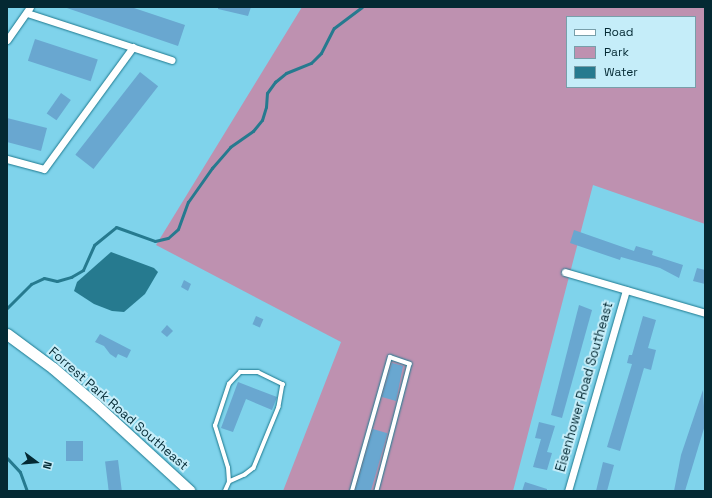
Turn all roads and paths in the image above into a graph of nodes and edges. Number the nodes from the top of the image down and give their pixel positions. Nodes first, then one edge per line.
1 (29, 10) edge
2 (7, 40) edge
3 (133, 47) junction
4 (172, 60) dead end
5 (7, 160) edge
6 (565, 272) dead end
7 (626, 290) junction
8 (705, 313) edge
9 (7, 334) edge
10 (229, 482) junction
11 (190, 491) edge
12 (225, 491) edge
13 (352, 491) edge
14 (377, 491) edge
15 (568, 491) edge

1 - 2 street
1 - 3 street
3 - 4 street
3 - 5 street
6 - 7 street
7 - 8 street
7 - 15 street, Eisenhower Road Southeast
9 - 11 street, Forrest Park Road Southeast
10 - 10 lane
10 - 12 lane
13 - 14 lane

